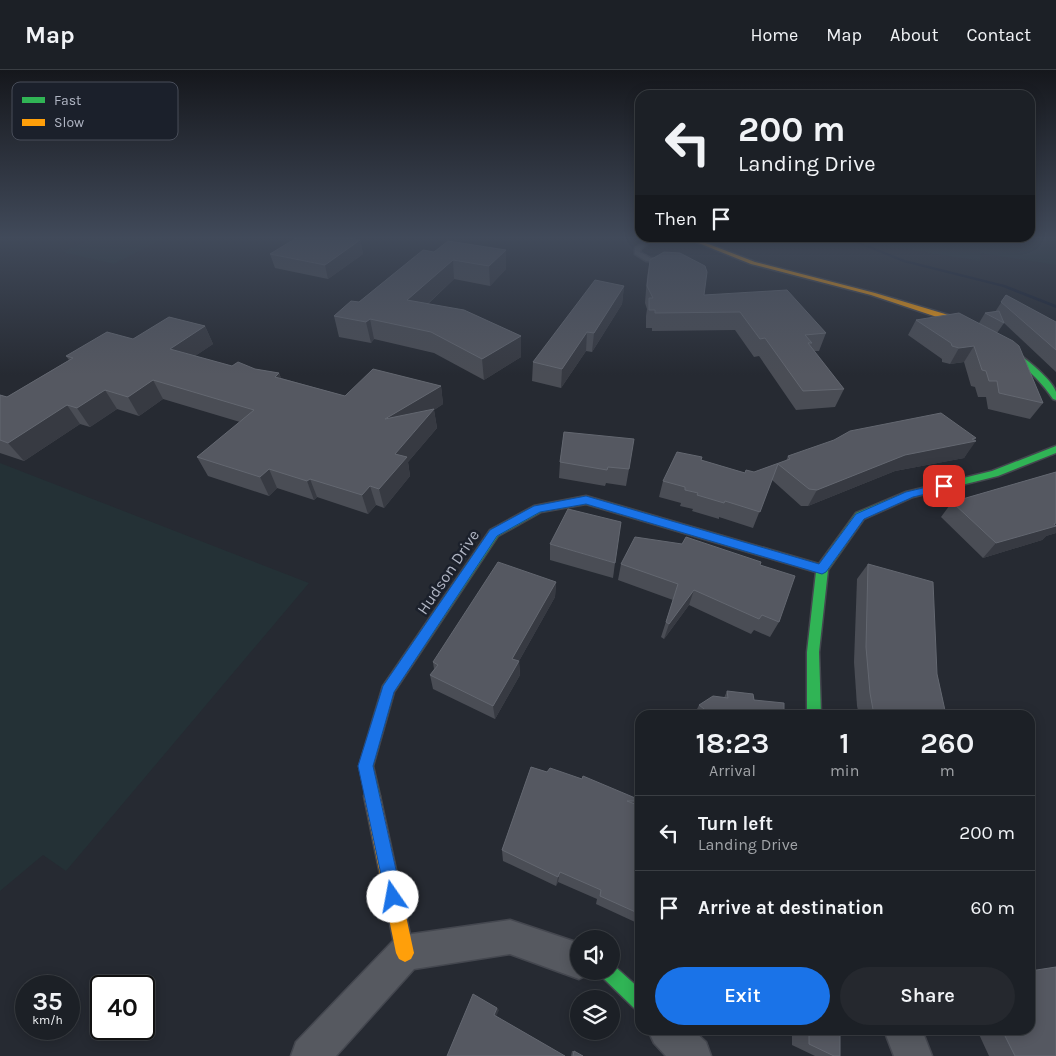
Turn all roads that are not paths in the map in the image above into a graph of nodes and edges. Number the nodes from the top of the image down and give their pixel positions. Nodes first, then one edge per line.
1 (830, 283) edge
2 (1056, 397) edge
3 (1056, 449) edge
4 (822, 569) junction
5 (814, 710) edge
6 (405, 953) junction
7 (570, 958) edge
8 (617, 980) edge
9 (635, 997) edge
10 (672, 1035) edge
11 (905, 1035) edge
12 (310, 1056) edge
13 (692, 1056) edge
14 (913, 1056) edge

1 - 2 street
3 - 4 street
4 - 5 street
4 - 6 street, Hudson Drive
6 - 7 street
6 - 12 street
8 - 9 street
10 - 13 street
11 - 14 street

